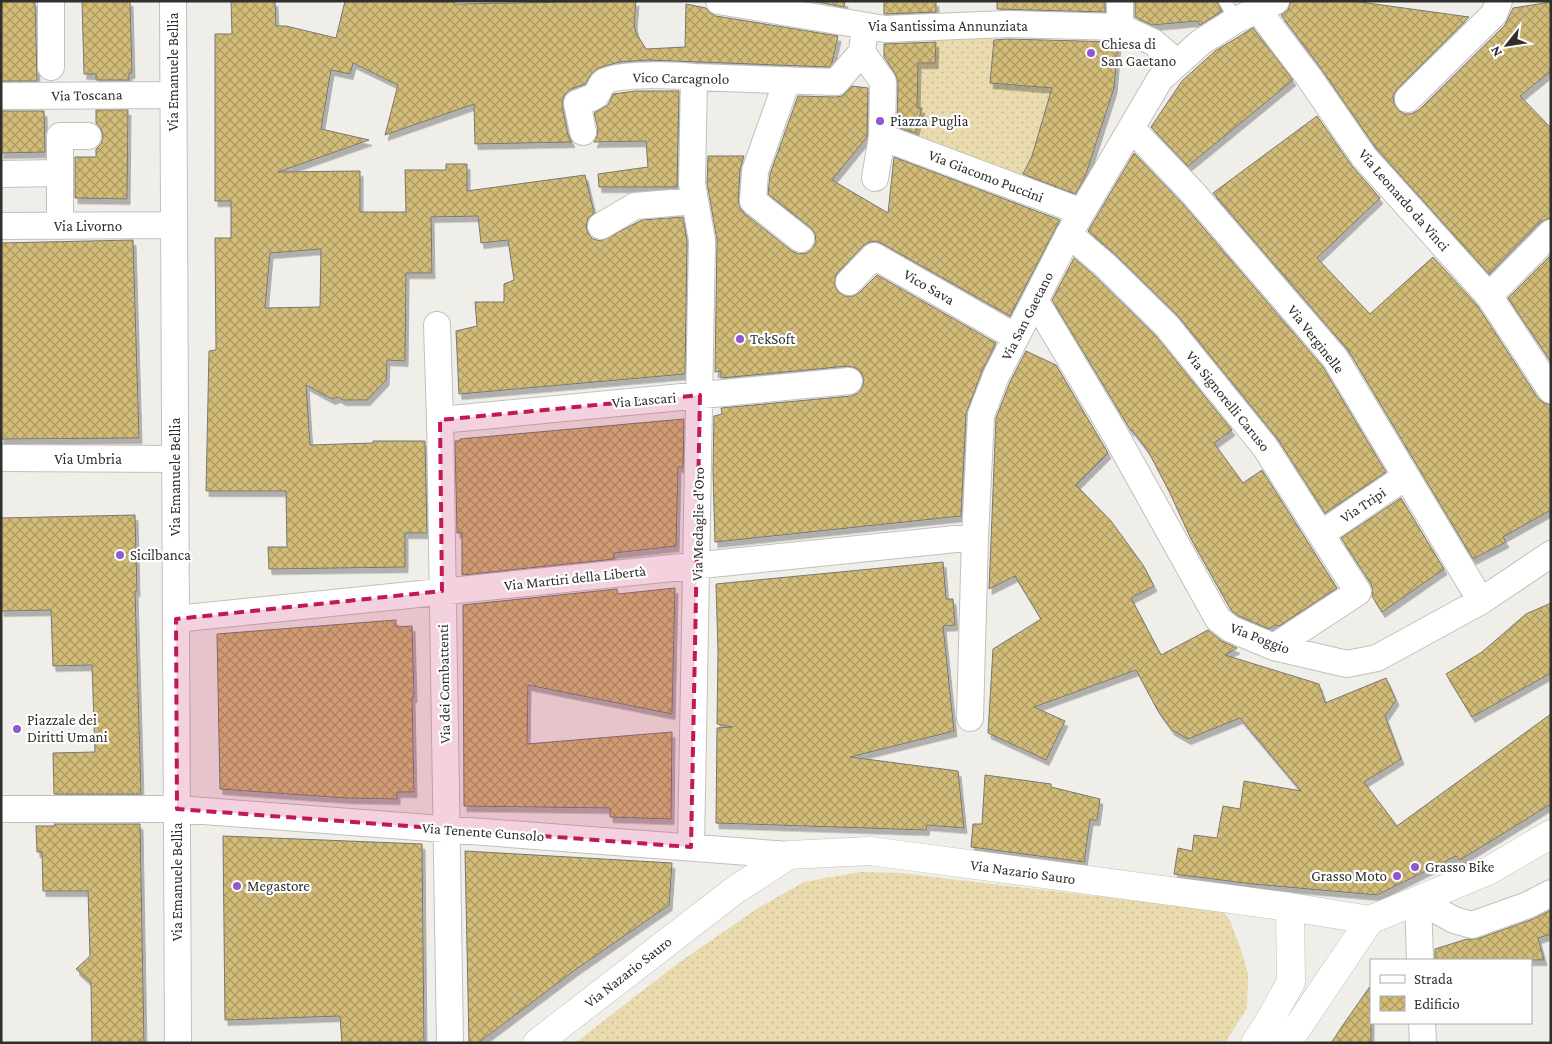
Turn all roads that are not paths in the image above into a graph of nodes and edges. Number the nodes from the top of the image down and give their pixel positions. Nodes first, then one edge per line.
1 (51, 1) edge
2 (173, 1) edge
3 (718, 1) edge
4 (1120, 1) edge
5 (1249, 8) edge
6 (1496, 8) edge
7 (1120, 27) junction
8 (863, 39) junction
9 (1176, 62) junction
10 (51, 67) dead end
11 (694, 78) junction
12 (787, 81) junction
13 (174, 94) junction
14 (1, 96) edge
15 (1408, 99) dead end
16 (1132, 129) junction
17 (583, 132) dead end
18 (88, 136) dead end
19 (887, 138) junction
20 (60, 173) junction
21 (1, 174) edge
22 (875, 178) dead end
23 (695, 201) junction
24 (1076, 223) junction
25 (1, 226) edge
26 (60, 226) junction
27 (174, 226) junction
28 (601, 226) dead end
29 (1551, 233) edge
30 (800, 239) dead end
31 (849, 282) dead end
32 (1488, 296) junction
33 (1035, 300) junction
34 (437, 325) dead end
35 (1016, 337) junction
36 (848, 381) dead end
37 (1551, 390) edge
38 (700, 395) junction
39 (440, 420) junction
40 (1, 458) edge
41 (175, 459) junction
42 (1405, 476) junction
43 (1321, 534) junction
44 (975, 537) junction
45 (1551, 554) edge
46 (697, 565) junction
47 (442, 592) junction
48 (1481, 601) junction
49 (176, 619) junction
50 (1274, 647) junction
51 (970, 718) dead end
52 (1, 809) edge
53 (177, 809) junction
54 (446, 829) junction
55 (1551, 834) edge
56 (691, 847) junction
57 (789, 855) junction
58 (1551, 894) edge
59 (1418, 900) junction
60 (1290, 907) junction
61 (1370, 920) junction
62 (1420, 959) edge
63 (1422, 1024) edge
64 (178, 1043) edge
65 (450, 1043) edge
66 (536, 1043) edge
67 (1255, 1043) edge
68 (1287, 1043) edge
69 (1423, 1043) edge

1 - 10 street
2 - 13 street, Via Emanuele Bellia
3 - 8 street, Via Santissima Annunziata
4 - 7 street
5 - 9 street, Via San Gaetano
5 - 32 street, Via Leonardo da Vinci
6 - 15 street
7 - 8 street, Via Santissima Annunziata
7 - 9 street
8 - 12 street, Vico Carcagnolo
8 - 19 street
9 - 16 street, Via San Gaetano
11 - 12 street, Vico Carcagnolo
11 - 17 street, Vico Carcagnolo
11 - 23 street, Via Medaglie d'Oro
12 - 30 street
13 - 14 street, Via Toscana
13 - 27 street, Via Emanuele Bellia
16 - 24 street, Via San Gaetano
16 - 42 street, Via Verginelle
18 - 20 street
19 - 22 street
19 - 24 street, Via Giacomo Puccini
20 - 21 street
20 - 26 street
23 - 28 street
23 - 38 street, Via Medaglie d'Oro
24 - 33 street, Via San Gaetano
24 - 43 street, Via Signorelli Caruso
25 - 26 street, Via Livorno
26 - 27 street, Via Livorno
27 - 41 street, Via Emanuele Bellia
29 - 32 street
31 - 35 street, Vico Sava
32 - 37 street, Via Leonardo da Vinci
33 - 35 street, Via San Gaetano
33 - 50 street, Via Poggio
34 - 39 street, Via dei Combattenti
35 - 44 street, Via San Gaetano
36 - 38 street, Via Lascari
38 - 39 street, Via Lascari
38 - 46 street, Via Medaglie d'Oro
39 - 47 street, Via dei Combattenti
40 - 41 street, Via Umbria
41 - 49 street, Via Emanuele Bellia
42 - 43 street, Via Tripi
42 - 48 street, Via Verginelle
43 - 50 street, Via Signorelli Caruso
44 - 46 street, Via Martiri della Libertà
44 - 51 street, Via San Gaetano
45 - 48 street, Via Poggio
46 - 47 street, Via Martiri della Libertà
46 - 56 street, Via Medaglie d'Oro
47 - 49 street, Via Martiri della Libertà
47 - 54 street, Via dei Combattenti
48 - 50 street, Via Poggio
49 - 53 street, Via Emanuele Bellia
52 - 53 street, Via Tenente Cunsolo
53 - 54 street, Via Tenente Cunsolo
53 - 64 street, Via Emanuele Bellia
54 - 56 street, Via Tenente Cunsolo
54 - 65 street, Via dei Combattenti
55 - 59 street
56 - 57 street, Via Tenente Cunsolo
57 - 60 street, Via Nazario Sauro
57 - 66 street, Via Nazario Sauro
58 - 59 street
59 - 61 street
59 - 62 street
60 - 61 street, Via Nazario Sauro
60 - 67 street
61 - 68 street
63 - 69 street

